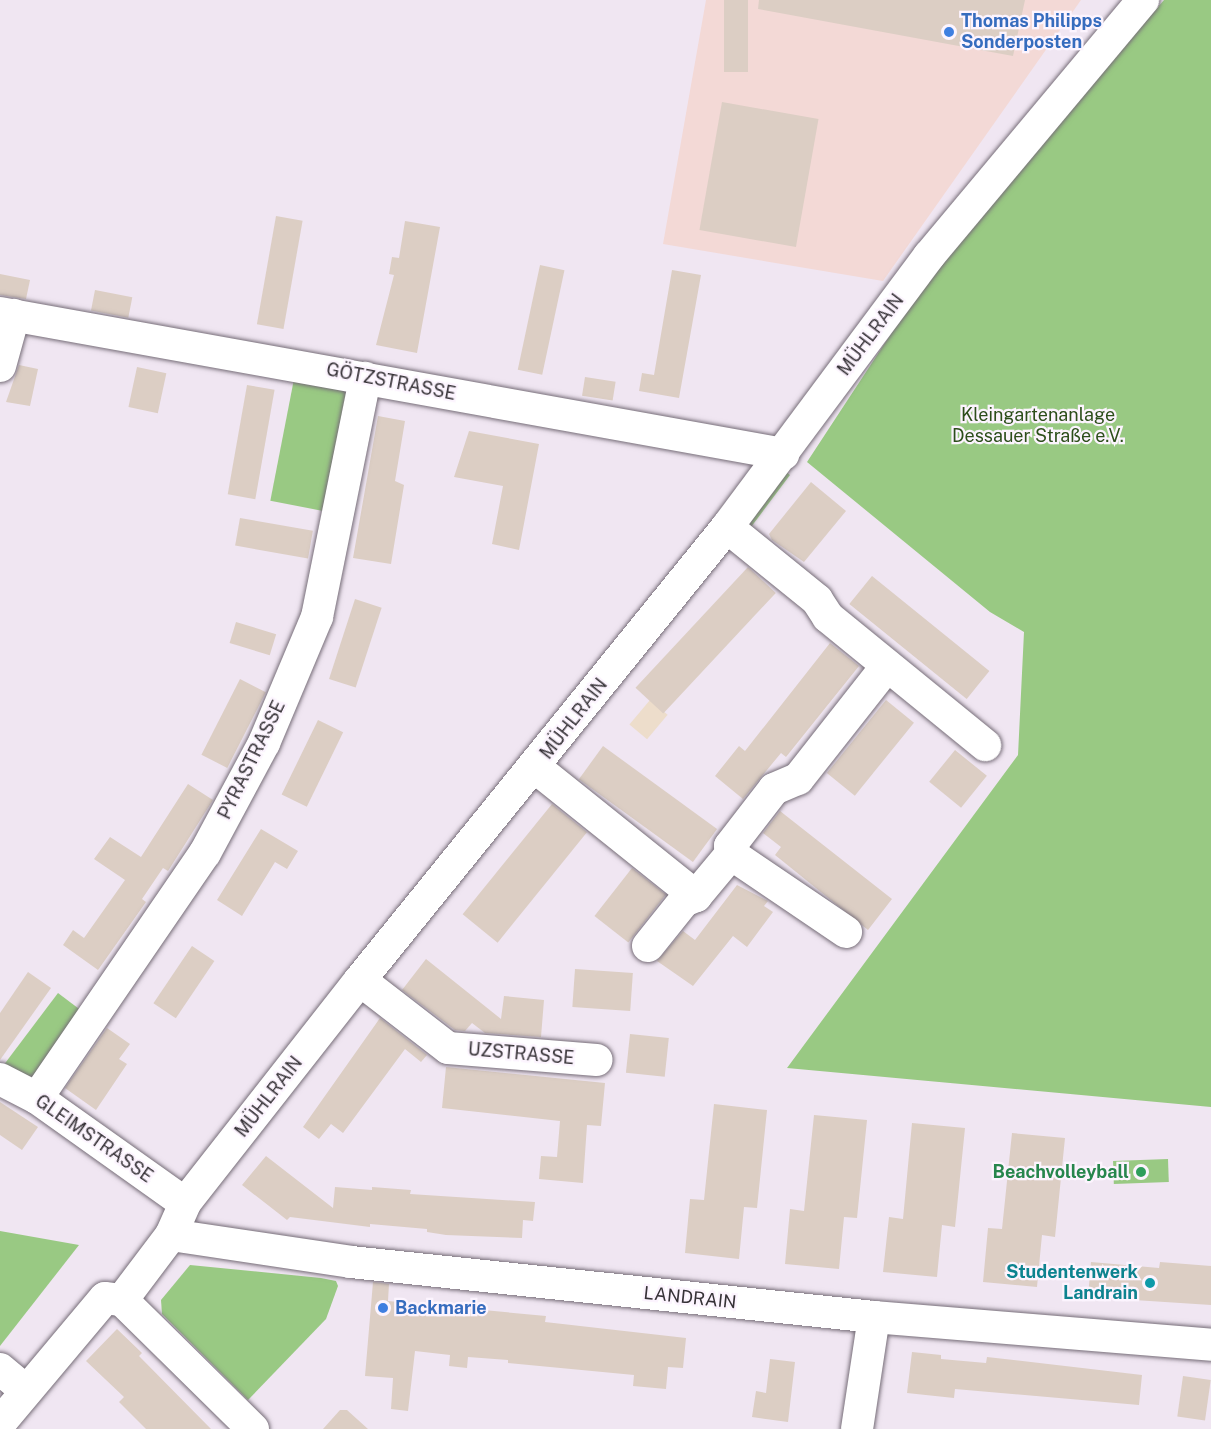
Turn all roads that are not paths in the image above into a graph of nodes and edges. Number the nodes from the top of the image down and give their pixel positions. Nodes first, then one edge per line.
1 (1143, 0) edge
2 (7, 314) edge
3 (0, 366) edge
4 (365, 378) junction
5 (783, 453) junction
6 (727, 527) junction
7 (887, 666) junction
8 (985, 745) dead end
9 (536, 768) junction
10 (731, 854) junction
11 (696, 896) junction
12 (846, 932) dead end
13 (648, 946) dead end
14 (360, 980) junction
15 (597, 1060) dead end
16 (0, 1079) edge
17 (37, 1098) junction
18 (185, 1203) junction
19 (171, 1235) junction
20 (122, 1300) junction
21 (874, 1317) junction
22 (1211, 1344) edge
23 (0, 1369) edge
24 (26, 1390) junction
25 (0, 1423) edge
26 (253, 1429) edge
27 (857, 1429) edge

1 - 5 street, MÜHLRAIN
2 - 3 street
2 - 4 street, GÖTZSTRASSE
4 - 5 street, GÖTZSTRASSE
4 - 17 street, PYRASTRASSE
5 - 6 street, MÜHLRAIN
6 - 7 street
6 - 9 street, MÜHLRAIN
7 - 8 street
7 - 10 street
9 - 11 street
9 - 14 street, MÜHLRAIN
10 - 11 street
10 - 12 street
11 - 13 street
14 - 15 street, UZSTRASSE
14 - 18 street, MÜHLRAIN
16 - 17 street, GLEIMSTRASSE
17 - 18 street, GLEIMSTRASSE
18 - 19 street, MÜHLRAIN
19 - 20 street, MÜHLRAIN
19 - 21 street, LANDRAIN
20 - 24 street
20 - 26 street
21 - 22 street, LANDRAIN
21 - 27 street
23 - 24 street
24 - 25 street

